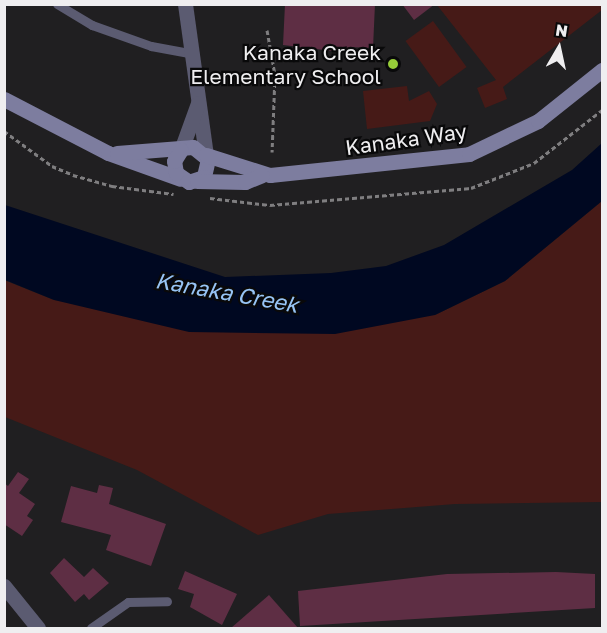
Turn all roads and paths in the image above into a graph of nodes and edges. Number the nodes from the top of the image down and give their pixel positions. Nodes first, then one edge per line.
1 (57, 4) edge
2 (185, 4) edge
3 (267, 30) dead end
4 (195, 54) junction
5 (603, 70) edge
6 (4, 99) edge
7 (198, 103) junction
8 (181, 150) junction
9 (272, 152) dead end
10 (108, 153) junction
11 (206, 155) junction
12 (262, 175) junction
13 (182, 179) junction
14 (197, 181) junction
15 (4, 586) edge
16 (167, 601) dead end
17 (38, 628) edge
18 (92, 628) edge

1 - 4 lane
2 - 4 street
3 - 9 path
4 - 7 street
5 - 12 main road, Kanaka Way
6 - 10 main road
7 - 8 street
7 - 11 street
8 - 10 main road
8 - 11 main road
8 - 13 main road
10 - 13 main road
11 - 12 main road, Kanaka Way
11 - 14 main road
12 - 14 main road, Kanaka Way
13 - 14 main road
15 - 17 street
16 - 18 lane

